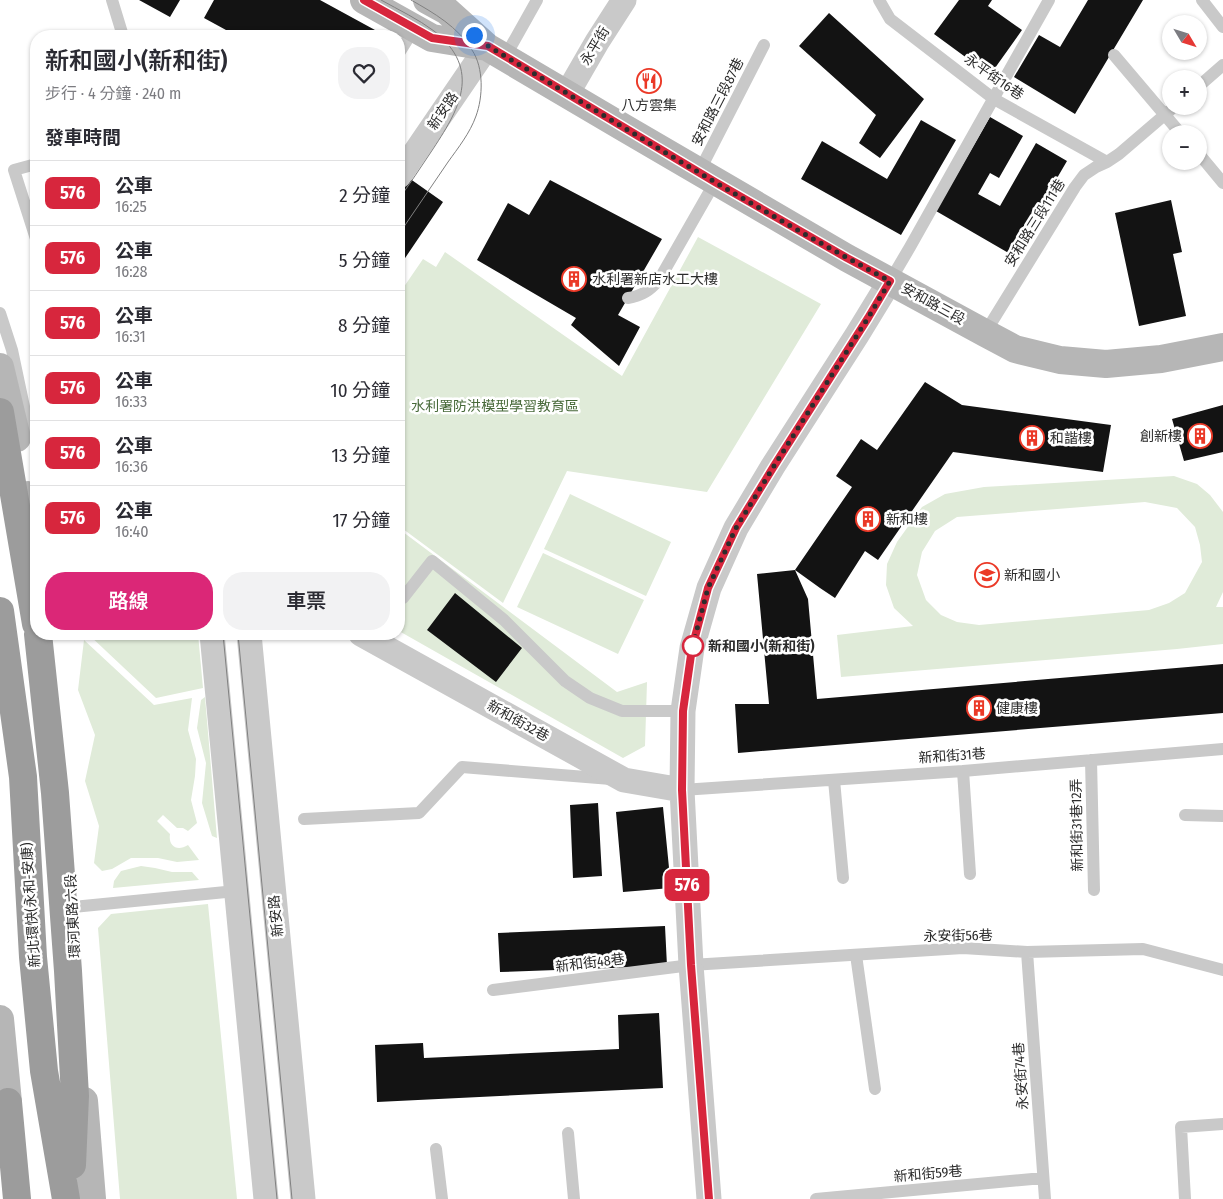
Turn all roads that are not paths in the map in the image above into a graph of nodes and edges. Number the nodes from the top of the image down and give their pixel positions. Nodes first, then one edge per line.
1 (112, 0) edge
2 (364, 0) edge
3 (428, 0) edge
4 (537, 0) edge
5 (624, 0) edge
6 (879, 0) edge
7 (1049, 0) edge
8 (1202, 0) edge
9 (1223, 27) edge
10 (414, 29) junction
11 (121, 30) edge
12 (405, 43) edge
13 (764, 45) dead end
14 (496, 52) junction
15 (1114, 55) dead end
16 (1223, 65) edge
17 (1207, 79) edge
18 (567, 94) junction
19 (994, 98) junction
20 (1162, 102) edge
21 (1164, 115) edge
22 (1107, 162) junction
23 (1207, 163) edge
24 (30, 166) edge
25 (405, 168) edge
26 (707, 177) junction
27 (1223, 182) edge
28 (30, 220) edge
29 (890, 281) junction
30 (628, 298) dead end
31 (0, 313) edge
32 (985, 334) junction
33 (1223, 347) edge
34 (0, 367) edge
35 (0, 412) edge
36 (30, 435) dead end
37 (30, 509) edge
38 (30, 588) edge
39 (405, 596) edge
40 (0, 611) edge
41 (39, 640) edge
42 (53, 640) edge
43 (213, 640) edge
44 (250, 640) edge
45 (372, 640) edge
46 (683, 711) junction
47 (1223, 749) edge
48 (1091, 760) junction
49 (963, 771) junction
50 (624, 780) junction
51 (834, 780) junction
52 (682, 790) junction
53 (1185, 815) dead end
54 (1223, 816) edge
55 (304, 819) dead end
56 (970, 874) dead end
57 (843, 878) dead end
58 (1094, 890) dead end
59 (236, 891) junction
60 (73, 906) junction
61 (1027, 952) junction
62 (856, 955) junction
63 (691, 965) junction
64 (1223, 970) edge
65 (492, 990) dead end
66 (0, 1019) edge
67 (875, 1089) dead end
68 (8, 1102) junction
69 (1223, 1124) edge
70 (568, 1133) dead end
71 (436, 1149) dead end
72 (1043, 1178) junction
73 (872, 1197) edge
74 (11, 1199) edge
75 (17, 1199) edge
76 (66, 1199) edge
77 (70, 1199) edge
78 (92, 1199) edge
79 (266, 1199) edge
80 (303, 1199) edge
81 (442, 1199) edge
82 (574, 1199) edge
83 (709, 1199) edge
84 (816, 1199) edge
85 (1045, 1199) edge
86 (1185, 1199) edge

1 - 11 lane
2 - 10 main road, 安和路三段
3 - 14 main road, 安和路三段
4 - 14 lane
5 - 18 street, 永平街
6 - 19 lane, 永平街16巷
7 - 19 lane
8 - 9 lane
10 - 12 lane
10 - 14 main road, 安和路三段
13 - 26 lane, 安和路三段87巷
14 - 18 main road, 安和路三段
14 - 25 street, 新安路
15 - 20 lane
16 - 17 lane
18 - 26 main road, 安和路三段
19 - 22 lane, 永平街16巷
19 - 29 lane
21 - 22 lane, 安和路三段111巷
22 - 32 lane, 安和路三段111巷
23 - 27 lane
24 - 28 lane
26 - 29 main road, 安和路三段
26 - 30 lane, 安和路三段87巷
29 - 32 main road, 安和路三段
29 - 46 street
31 - 36 lane
32 - 33 main road, 安和路三段
34 - 37 main road
35 - 38 highway
39 - 46 lane
40 - 76 highway, 新北環快(永和-安康)
41 - 77 highway
42 - 60 main road, 環河東路六段
43 - 59 street
44 - 80 street, 新安路
45 - 50 street, 新和街32巷
46 - 52 street
47 - 48 lane, 新和街31巷
48 - 49 lane, 新和街31巷
48 - 58 lane, 新和街31巷12弄
49 - 51 lane, 新和街31巷
49 - 56 lane
50 - 52 street, 新和街32巷
50 - 55 lane
51 - 52 lane, 新和街31巷
51 - 57 lane
52 - 63 street
53 - 54 lane
59 - 60 lane
59 - 79 street
60 - 78 main road, 環河東路六段
61 - 62 lane, 永安街56巷
61 - 64 lane, 永安街56巷
61 - 72 lane, 永安街74巷
62 - 63 lane, 永安街56巷
62 - 67 lane
63 - 65 lane, 新和街48巷
63 - 83 street
66 - 68 main road
68 - 74 main road
68 - 75 highway
69 - 86 lane
70 - 82 lane
71 - 81 lane
72 - 73 lane, 新和街59巷
72 - 85 lane, 永安街74巷
73 - 84 lane, 新和街59巷

